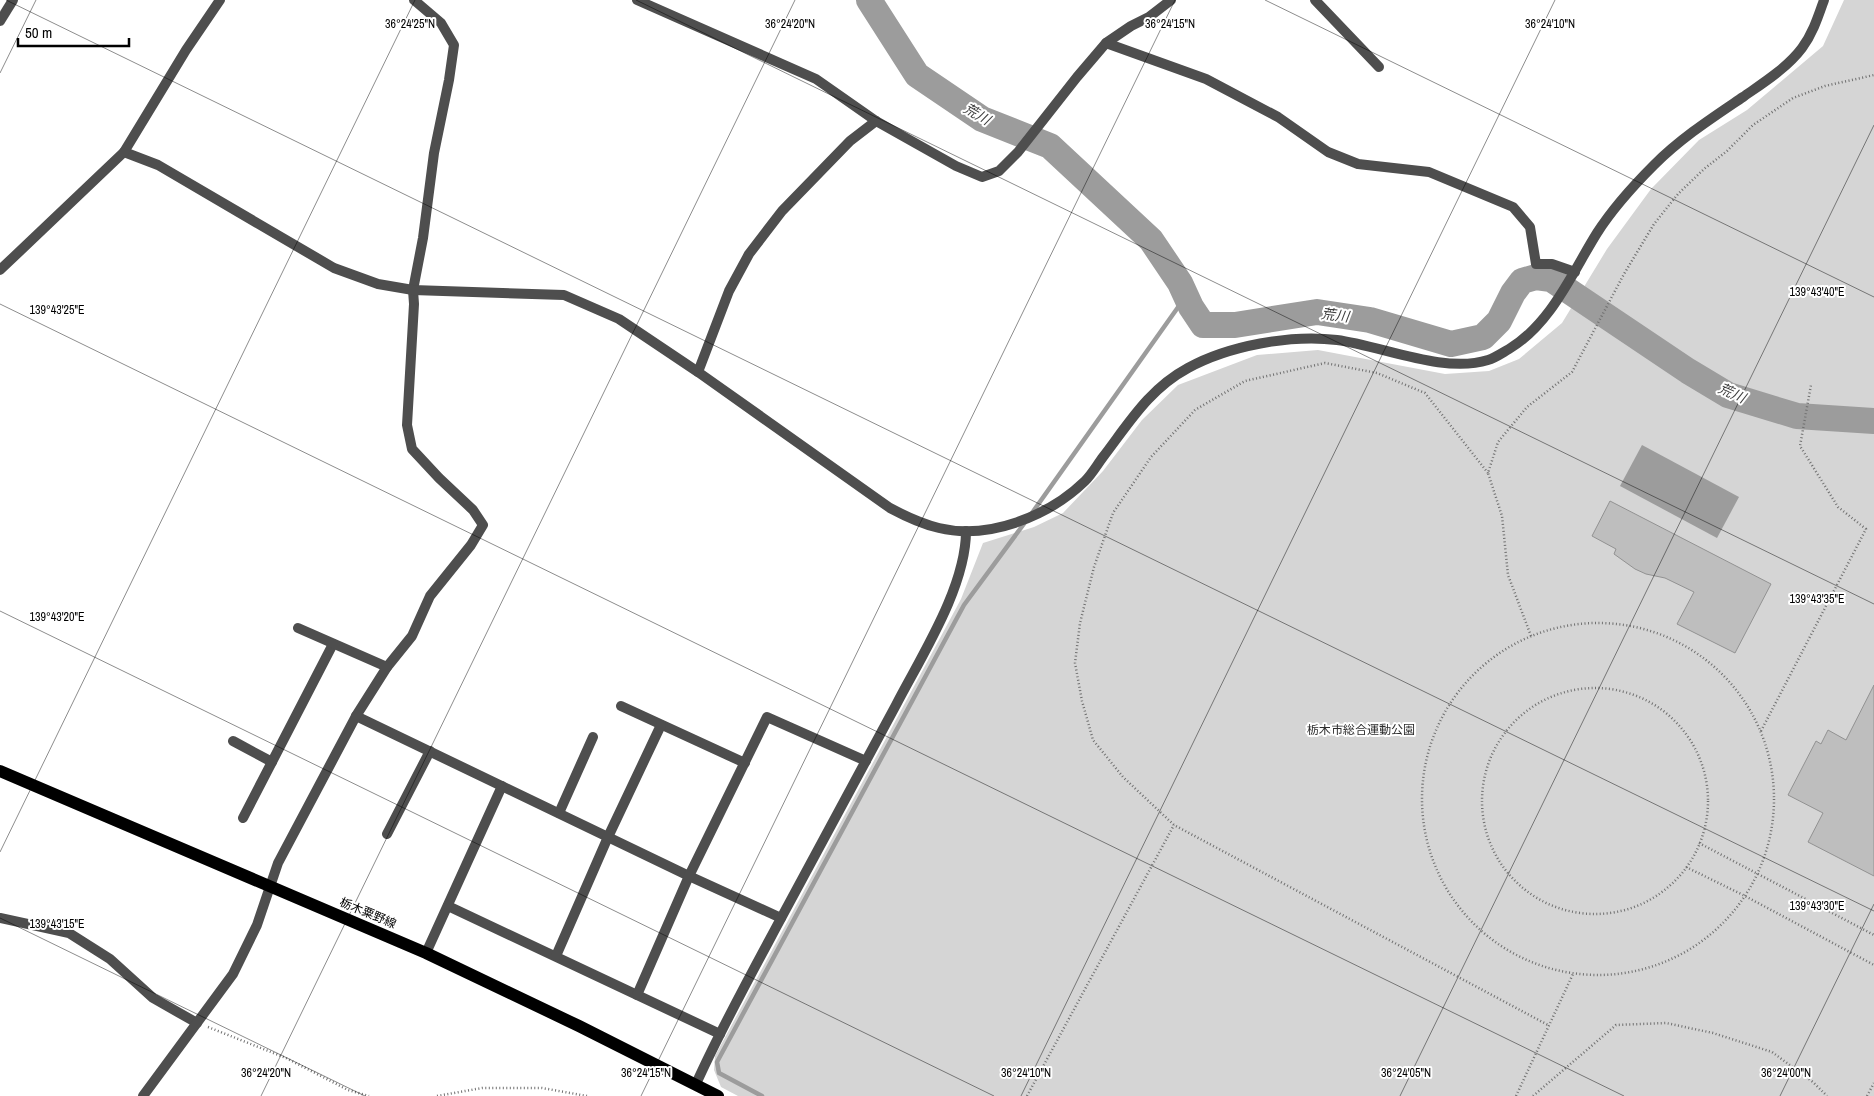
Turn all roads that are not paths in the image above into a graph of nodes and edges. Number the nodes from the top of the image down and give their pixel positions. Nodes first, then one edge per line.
1 (13, 0) edge
2 (220, 0) edge
3 (414, 0) edge
4 (637, 0) edge
5 (1171, 0) edge
6 (1315, 0) edge
7 (1824, 0) edge
8 (0, 21) edge
9 (1106, 43) junction
10 (1379, 67) dead end
11 (876, 121) junction
12 (124, 152) junction
13 (0, 270) edge
14 (1575, 272) junction
15 (413, 290) junction
16 (698, 372) junction
17 (966, 531) junction
18 (298, 628) dead end
19 (334, 644) junction
20 (387, 667) junction
21 (621, 706) dead end
22 (356, 716) junction
23 (661, 725) junction
24 (593, 737) dead end
25 (233, 742) dead end
26 (430, 751) junction
27 (866, 761) junction
28 (272, 762) junction
29 (745, 762) junction
30 (0, 772) edge
31 (502, 786) junction
32 (559, 814) junction
33 (243, 818) dead end
34 (387, 834) dead end
35 (608, 837) junction
36 (689, 876) junction
37 (270, 886) junction
38 (448, 906) junction
39 (0, 918) edge
40 (781, 918) junction
41 (426, 953) junction
42 (556, 956) junction
43 (637, 995) junction
44 (197, 1023) junction
45 (720, 1034) junction
46 (696, 1084) junction
47 (143, 1096) edge
48 (718, 1096) edge

1 - 8 street
2 - 12 street
3 - 15 street
4 - 11 street
5 - 9 street
6 - 10 street
7 - 14 street
9 - 11 street
9 - 14 street
11 - 16 street
12 - 13 street
12 - 15 street
14 - 17 street
15 - 16 street
15 - 20 street
16 - 17 street
17 - 27 street
18 - 19 street
19 - 20 street
19 - 28 street
20 - 22 street
21 - 23 street
22 - 26 street
22 - 37 street
23 - 29 street
23 - 35 street
24 - 32 street
25 - 28 street
26 - 31 street
26 - 34 street
27 - 29 street
27 - 40 street
28 - 33 street
29 - 36 street
30 - 37 main road, 栃木粟野線
31 - 32 street
31 - 38 street
32 - 35 street
35 - 36 street
35 - 42 street
36 - 40 street
36 - 43 street
37 - 41 main road, 栃木粟野線
37 - 44 street
38 - 41 street
38 - 42 street
39 - 44 street
40 - 45 street
41 - 46 main road, 栃木粟野線
42 - 43 street
43 - 45 street
44 - 47 street
45 - 46 street
46 - 48 main road, 栃木粟野線

